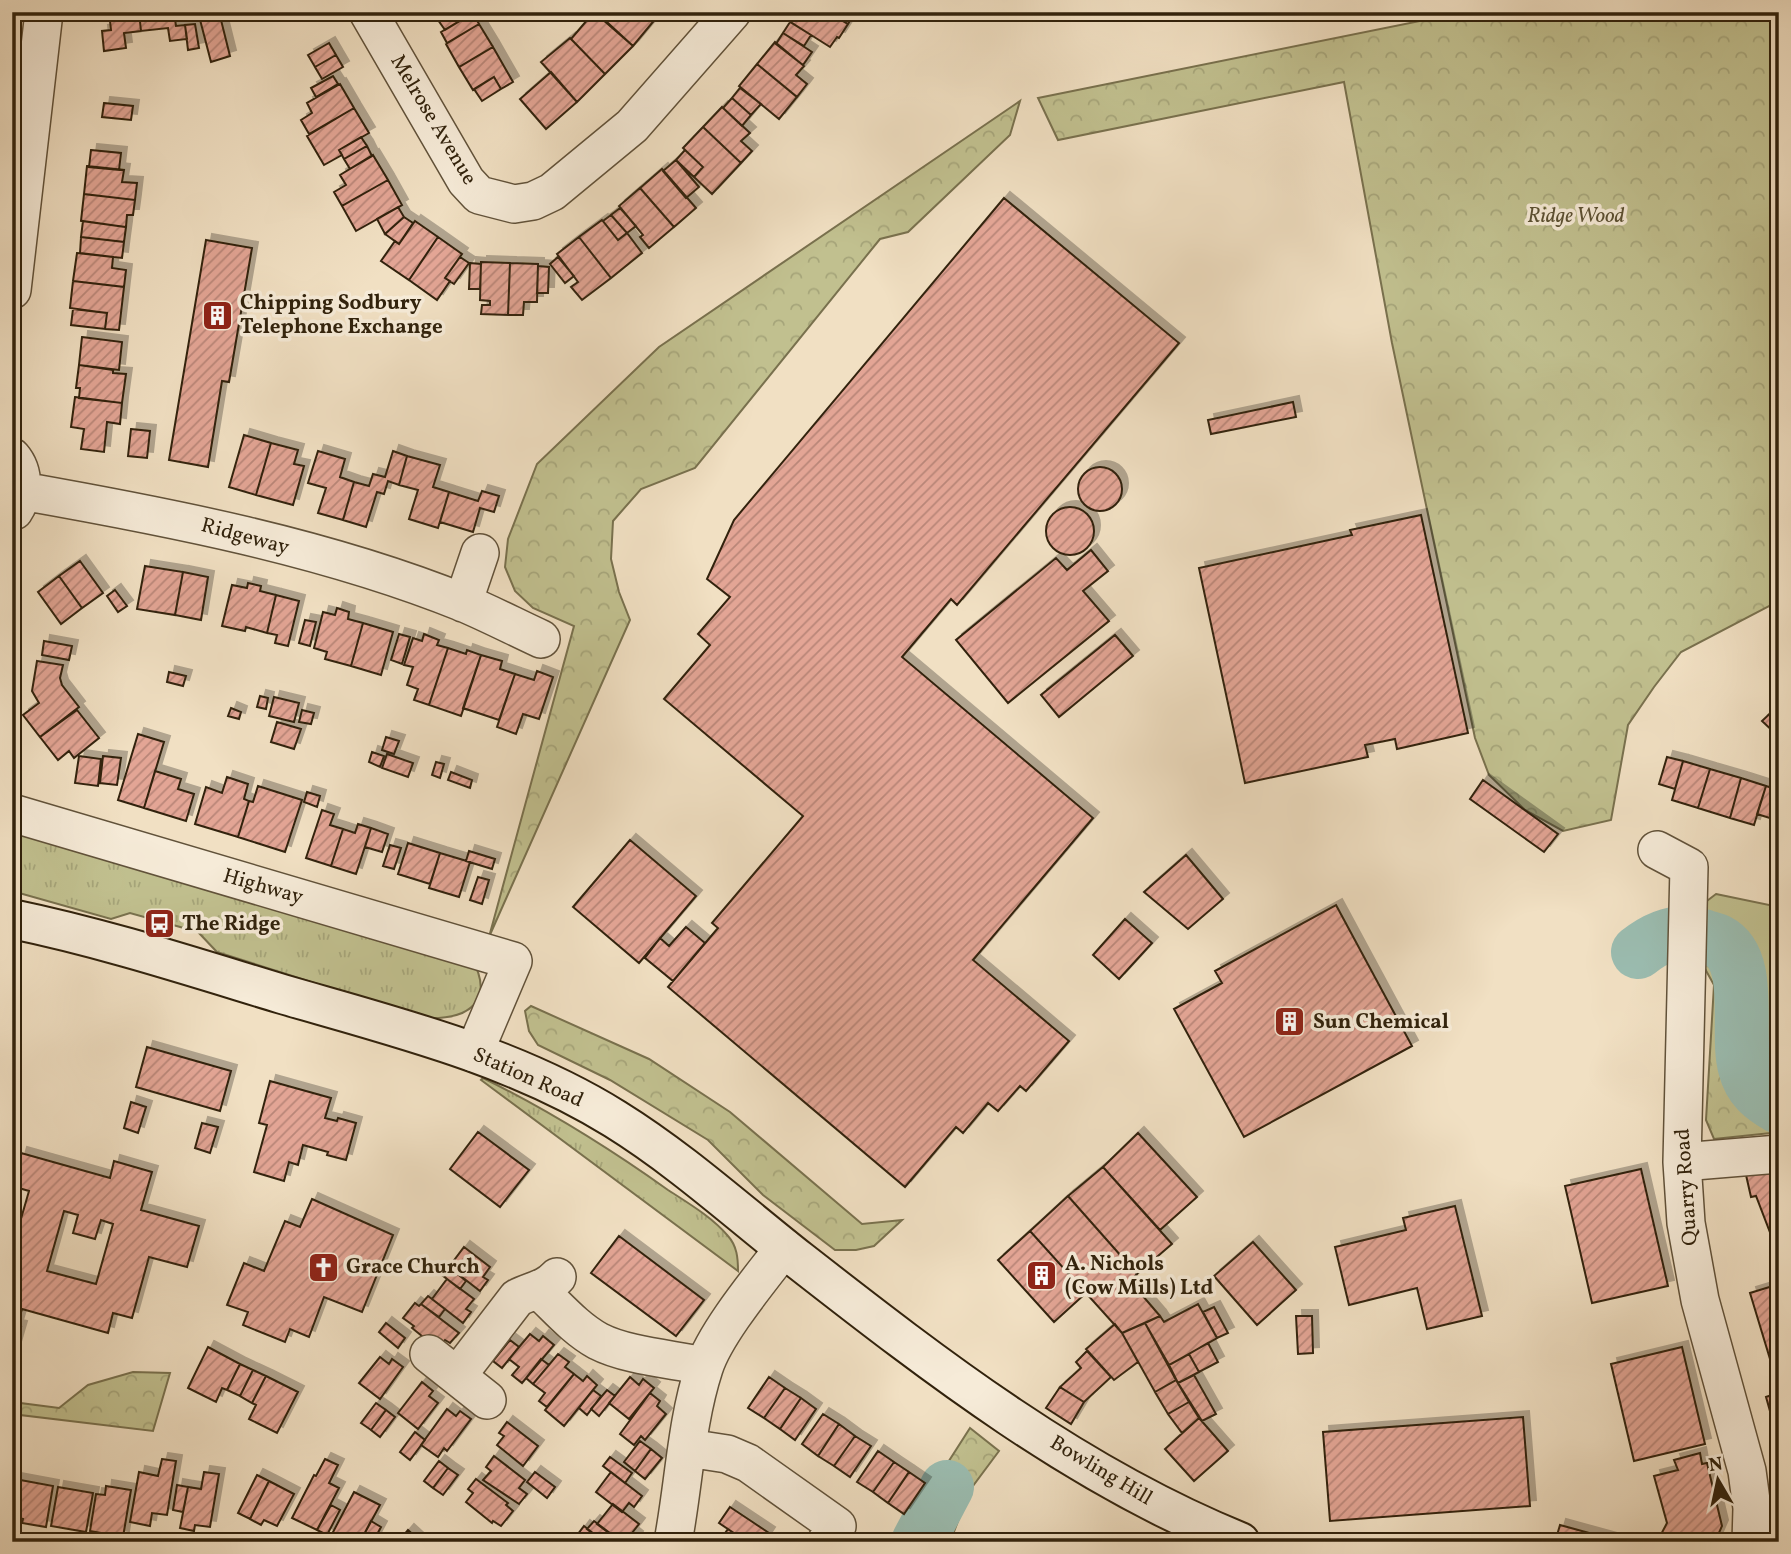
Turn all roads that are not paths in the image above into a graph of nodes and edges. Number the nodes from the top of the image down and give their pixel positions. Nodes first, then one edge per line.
1 (44, 12) edge
2 (368, 12) edge
3 (732, 12) edge
4 (12, 290) edge
5 (15, 487) edge
6 (480, 553) dead end
7 (463, 603) junction
8 (541, 639) dead end
9 (12, 813) edge
10 (1689, 867) dead end
11 (14, 918) edge
12 (474, 1053) junction
13 (1779, 1154) edge
14 (1682, 1162) junction
15 (784, 1248) junction
16 (704, 1366) junction
17 (969, 1387) joint
18 (487, 1400) dead end
19 (688, 1448) junction
20 (673, 1542) edge
21 (827, 1542) edge
22 (1240, 1542) edge
23 (1752, 1542) edge

1 - 4 street
2 - 3 street, Melrose Avenue
5 - 7 street, Ridgeway
6 - 7 street
7 - 8 street, Ridgeway
9 - 12 street, Highway
10 - 14 street, Quarry Road
11 - 12 main road, Station Road
12 - 15 main road, Station Road
13 - 14 street
14 - 23 street, Quarry Road
15 - 16 street
15 - 17 main road, Station Road
16 - 18 street
16 - 19 street
17 - 22 main road, Bowling Hill
19 - 20 street
19 - 21 street

